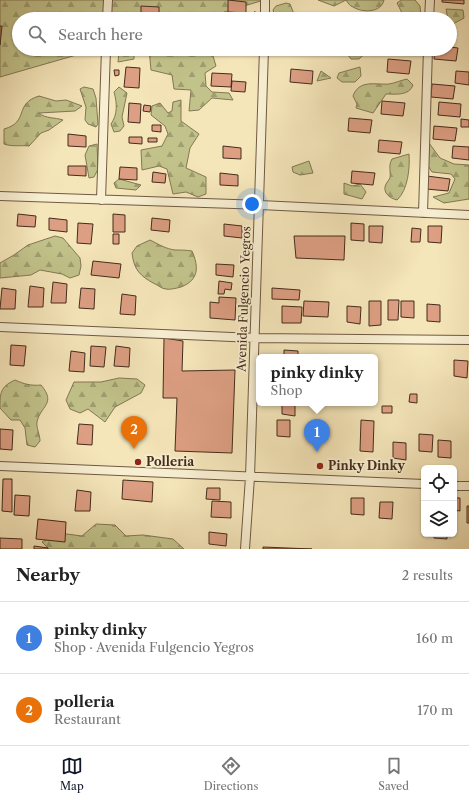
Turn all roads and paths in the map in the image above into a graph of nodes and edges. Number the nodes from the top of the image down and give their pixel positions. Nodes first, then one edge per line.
1 (108, 0) edge
2 (265, 0) edge
3 (430, 0) edge
4 (107, 12) edge
5 (265, 12) edge
6 (429, 12) edge
7 (106, 56) edge
8 (264, 56) edge
9 (428, 56) edge
10 (0, 196) edge
11 (101, 200) junction
12 (260, 205) junction
13 (423, 213) junction
14 (469, 215) edge
15 (0, 327) edge
16 (255, 338) junction
17 (469, 340) edge
18 (0, 466) edge
19 (250, 477) junction
20 (421, 484) edge
21 (457, 486) edge
22 (469, 486) edge
23 (244, 549) edge

1 - 4 street
2 - 5 street
3 - 6 street
7 - 11 street
8 - 12 street, Avenida Fulgencio Yegros
9 - 13 street
10 - 11 street
11 - 12 street
12 - 13 street
12 - 16 street, Avenida Fulgencio Yegros
13 - 14 street
15 - 16 street
16 - 17 street
16 - 19 street, Avenida Fulgencio Yegros
18 - 19 street
19 - 20 street
19 - 23 street, Avenida Fulgencio Yegros
21 - 22 street

